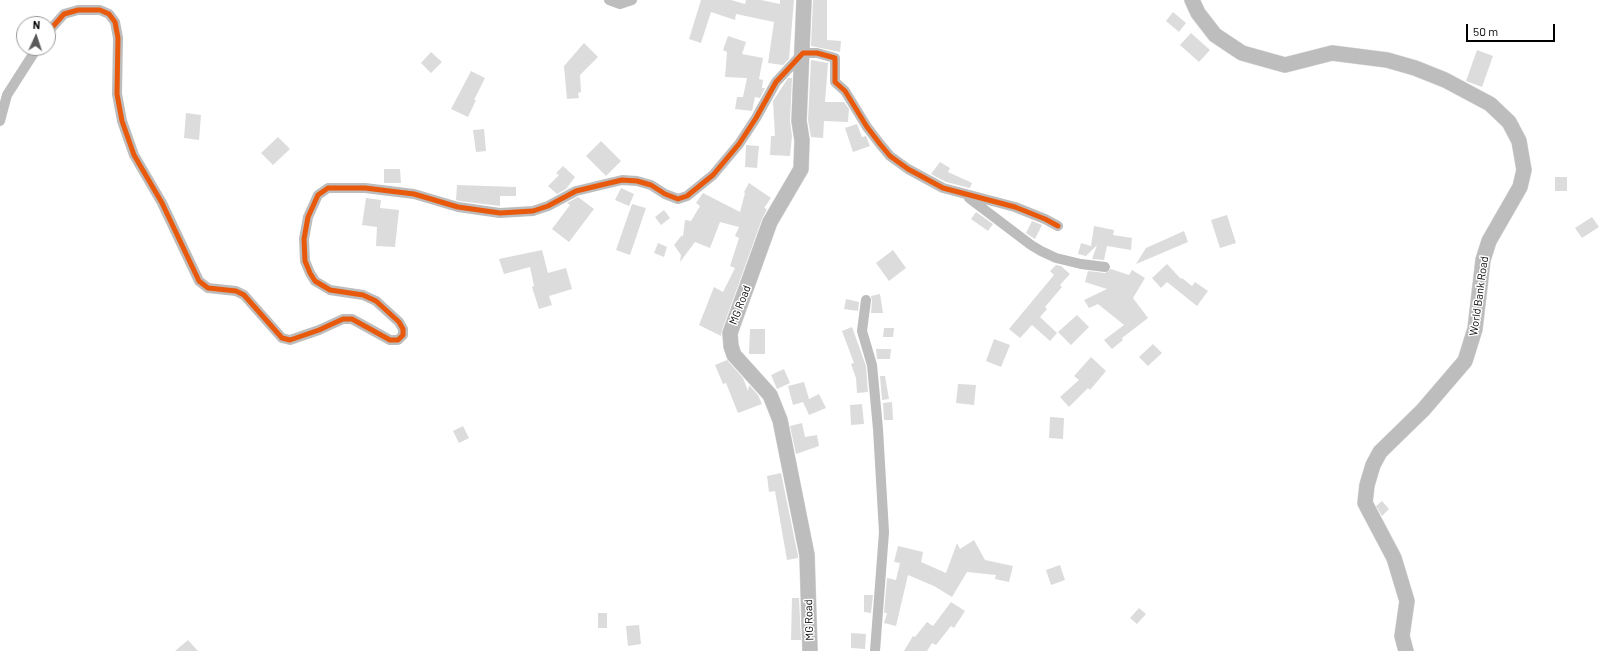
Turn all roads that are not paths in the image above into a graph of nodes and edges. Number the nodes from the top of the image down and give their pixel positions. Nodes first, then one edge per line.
1 (609, 0) edge
2 (632, 0) edge
3 (804, 0) edge
4 (1192, 0) edge
5 (56, 23) edge
6 (803, 53) junction
7 (32, 56) edge
8 (0, 121) edge
9 (966, 195) junction
10 (1058, 226) dead end
11 (1104, 267) dead end
12 (866, 300) dead end
13 (810, 651) edge
14 (875, 651) edge
15 (1406, 651) edge

1 - 2 street
3 - 6 main road, MG Road
4 - 15 main road, World Bank Road
5 - 6 street
6 - 9 street
6 - 13 main road, MG Road
7 - 8 street
9 - 10 street
9 - 11 street
12 - 14 street

